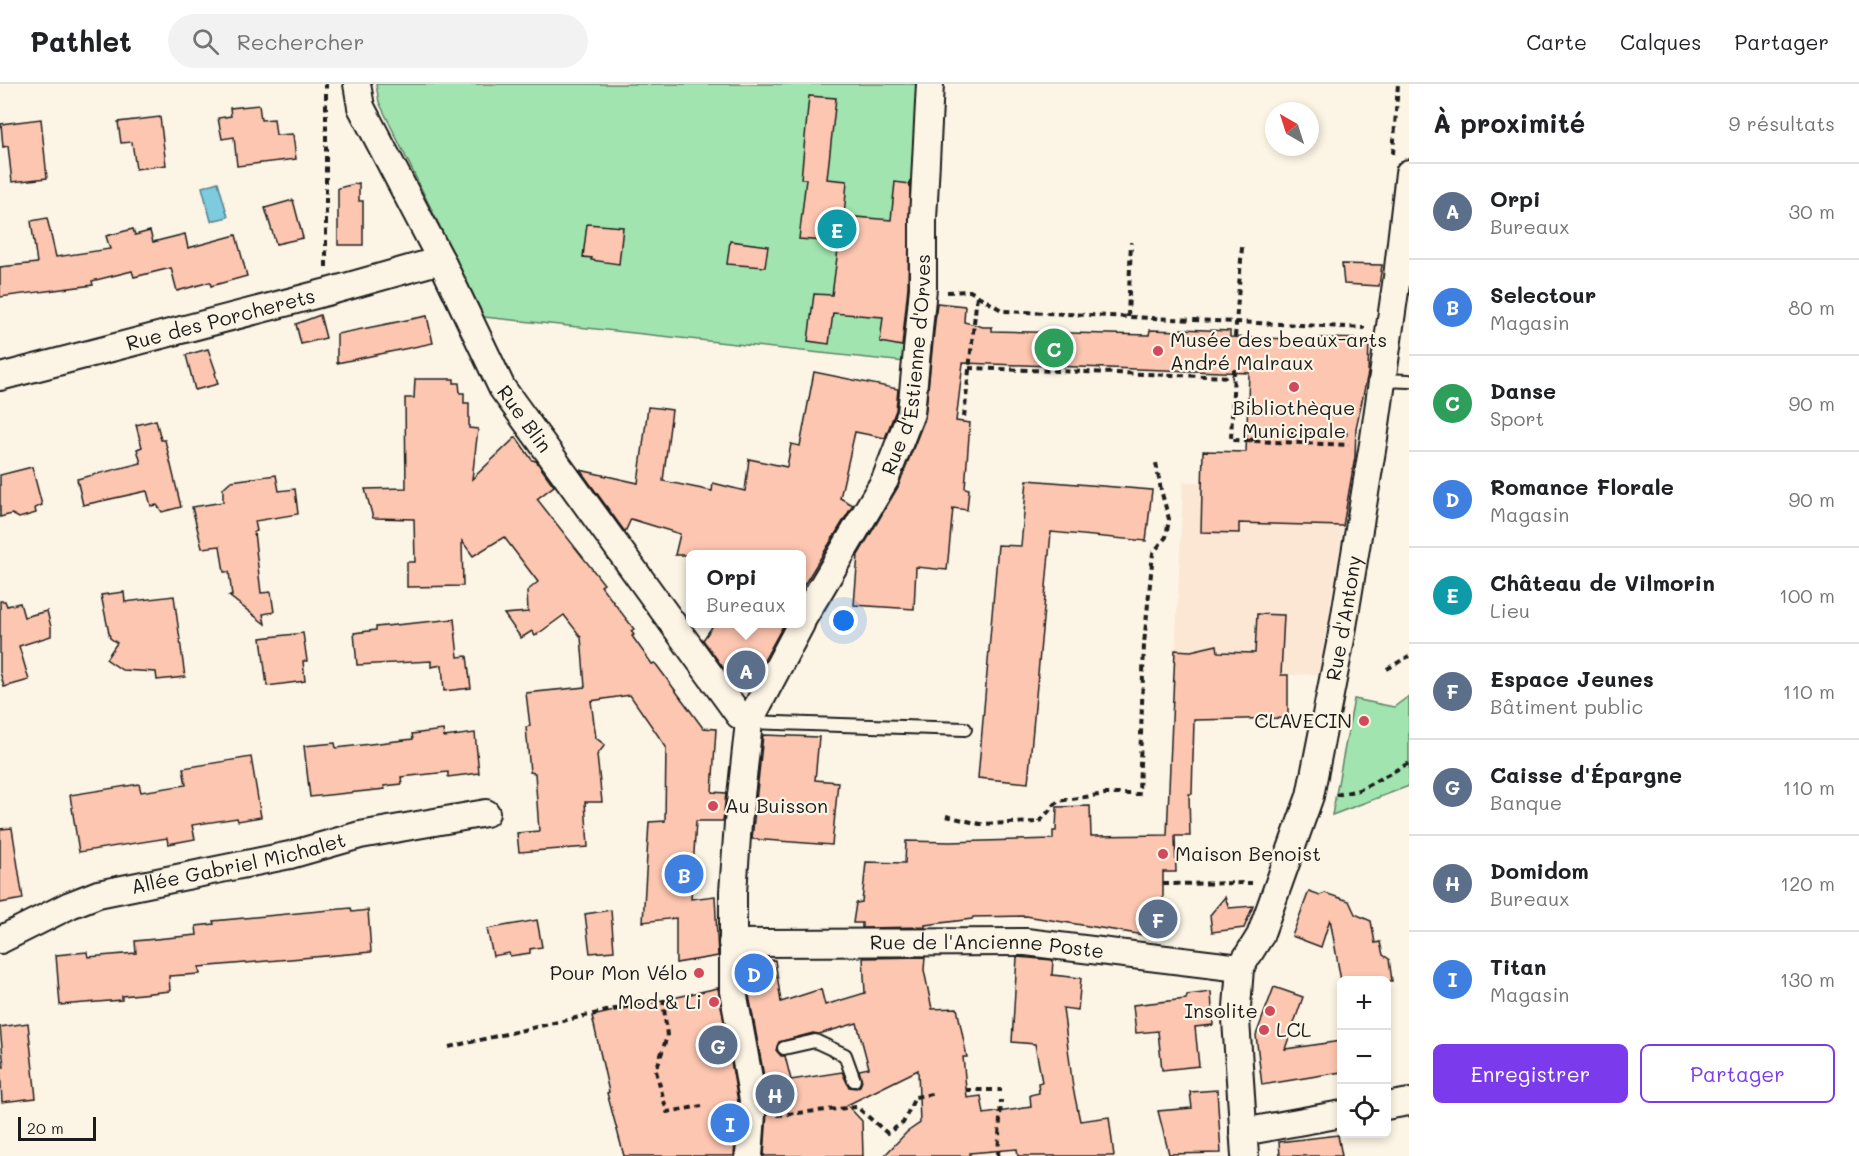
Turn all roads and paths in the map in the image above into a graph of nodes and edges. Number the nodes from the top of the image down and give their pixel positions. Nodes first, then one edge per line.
1 (326, 84) edge
2 (357, 84) edge
3 (930, 84) edge
4 (1398, 84) edge
5 (1401, 165) edge
6 (1131, 242) dead end
7 (1242, 247) dead end
8 (441, 260) junction
9 (923, 288) junction
10 (331, 291) junction
11 (977, 295) junction
12 (1128, 317) junction
13 (1235, 322) junction
14 (1374, 329) dead end
15 (1235, 338) dead end
16 (969, 368) junction
17 (1234, 369) dead end
18 (0, 377) edge
19 (1233, 377) junction
20 (1383, 380) junction
21 (1409, 381) edge
22 (964, 417) dead end
23 (1346, 434) dead end
24 (1353, 434) dead end
25 (1249, 441) junction
26 (1156, 463) dead end
27 (806, 614) edge
28 (798, 628) edge
29 (1409, 656) edge
30 (1388, 669) dead end
31 (749, 722) junction
32 (965, 729) dead end
33 (1409, 763) edge
34 (1310, 796) junction
35 (486, 813) dead end
36 (946, 816) dead end
37 (1280, 880) junction
38 (1163, 884) dead end
39 (0, 940) edge
40 (732, 943) junction
41 (1240, 968) junction
42 (449, 1047) dead end
43 (784, 1048) dead end
44 (854, 1080) dead end
45 (966, 1090) dead end
46 (1002, 1090) dead end
47 (932, 1094) dead end
48 (1001, 1100) dead end
49 (1409, 1102) edge
50 (1391, 1105) edge
51 (702, 1106) dead end
52 (1337, 1115) edge
53 (753, 1118) junction
54 (1244, 1144) edge
55 (749, 1156) edge
56 (998, 1156) edge

1 - 10 path
2 - 8 street, Rue Blin
3 - 9 street, Rue d'Estienne d'Orves
4 - 5 path
5 - 20 street, Rue d'Antony
6 - 12 path
7 - 13 path
8 - 10 street, Rue des Porcherets
8 - 31 street, Rue Blin
9 - 11 path
9 - 27 street, Rue d'Estienne d'Orves
10 - 18 street, Rue des Porcherets
11 - 12 path
11 - 16 path
12 - 13 path
13 - 14 path
13 - 15 path
16 - 19 path
16 - 22 path
17 - 19 path
19 - 25 path
20 - 21 lane
20 - 34 street, Rue d'Antony
23 - 25 path
24 - 25 path
26 - 36 path
28 - 31 street, Rue d'Estienne d'Orves
29 - 30 path
31 - 32 lane
31 - 40 street, Rue d'Estienne d'Orves
33 - 34 path
34 - 37 street, Rue d'Antony
35 - 39 street, Allée Gabriel Michalet
37 - 38 path
37 - 41 street, Rue d'Antony
40 - 41 street, Rue de l'Ancienne Poste
40 - 53 street, Rue d'Estienne d'Orves
41 - 54 street, Rue d'Antony
42 - 51 path
43 - 44 lane
45 - 46 path
47 - 53 path
48 - 56 path
49 - 50 street
52 - 54 street
53 - 55 street, Rue d'Estienne d'Orves

